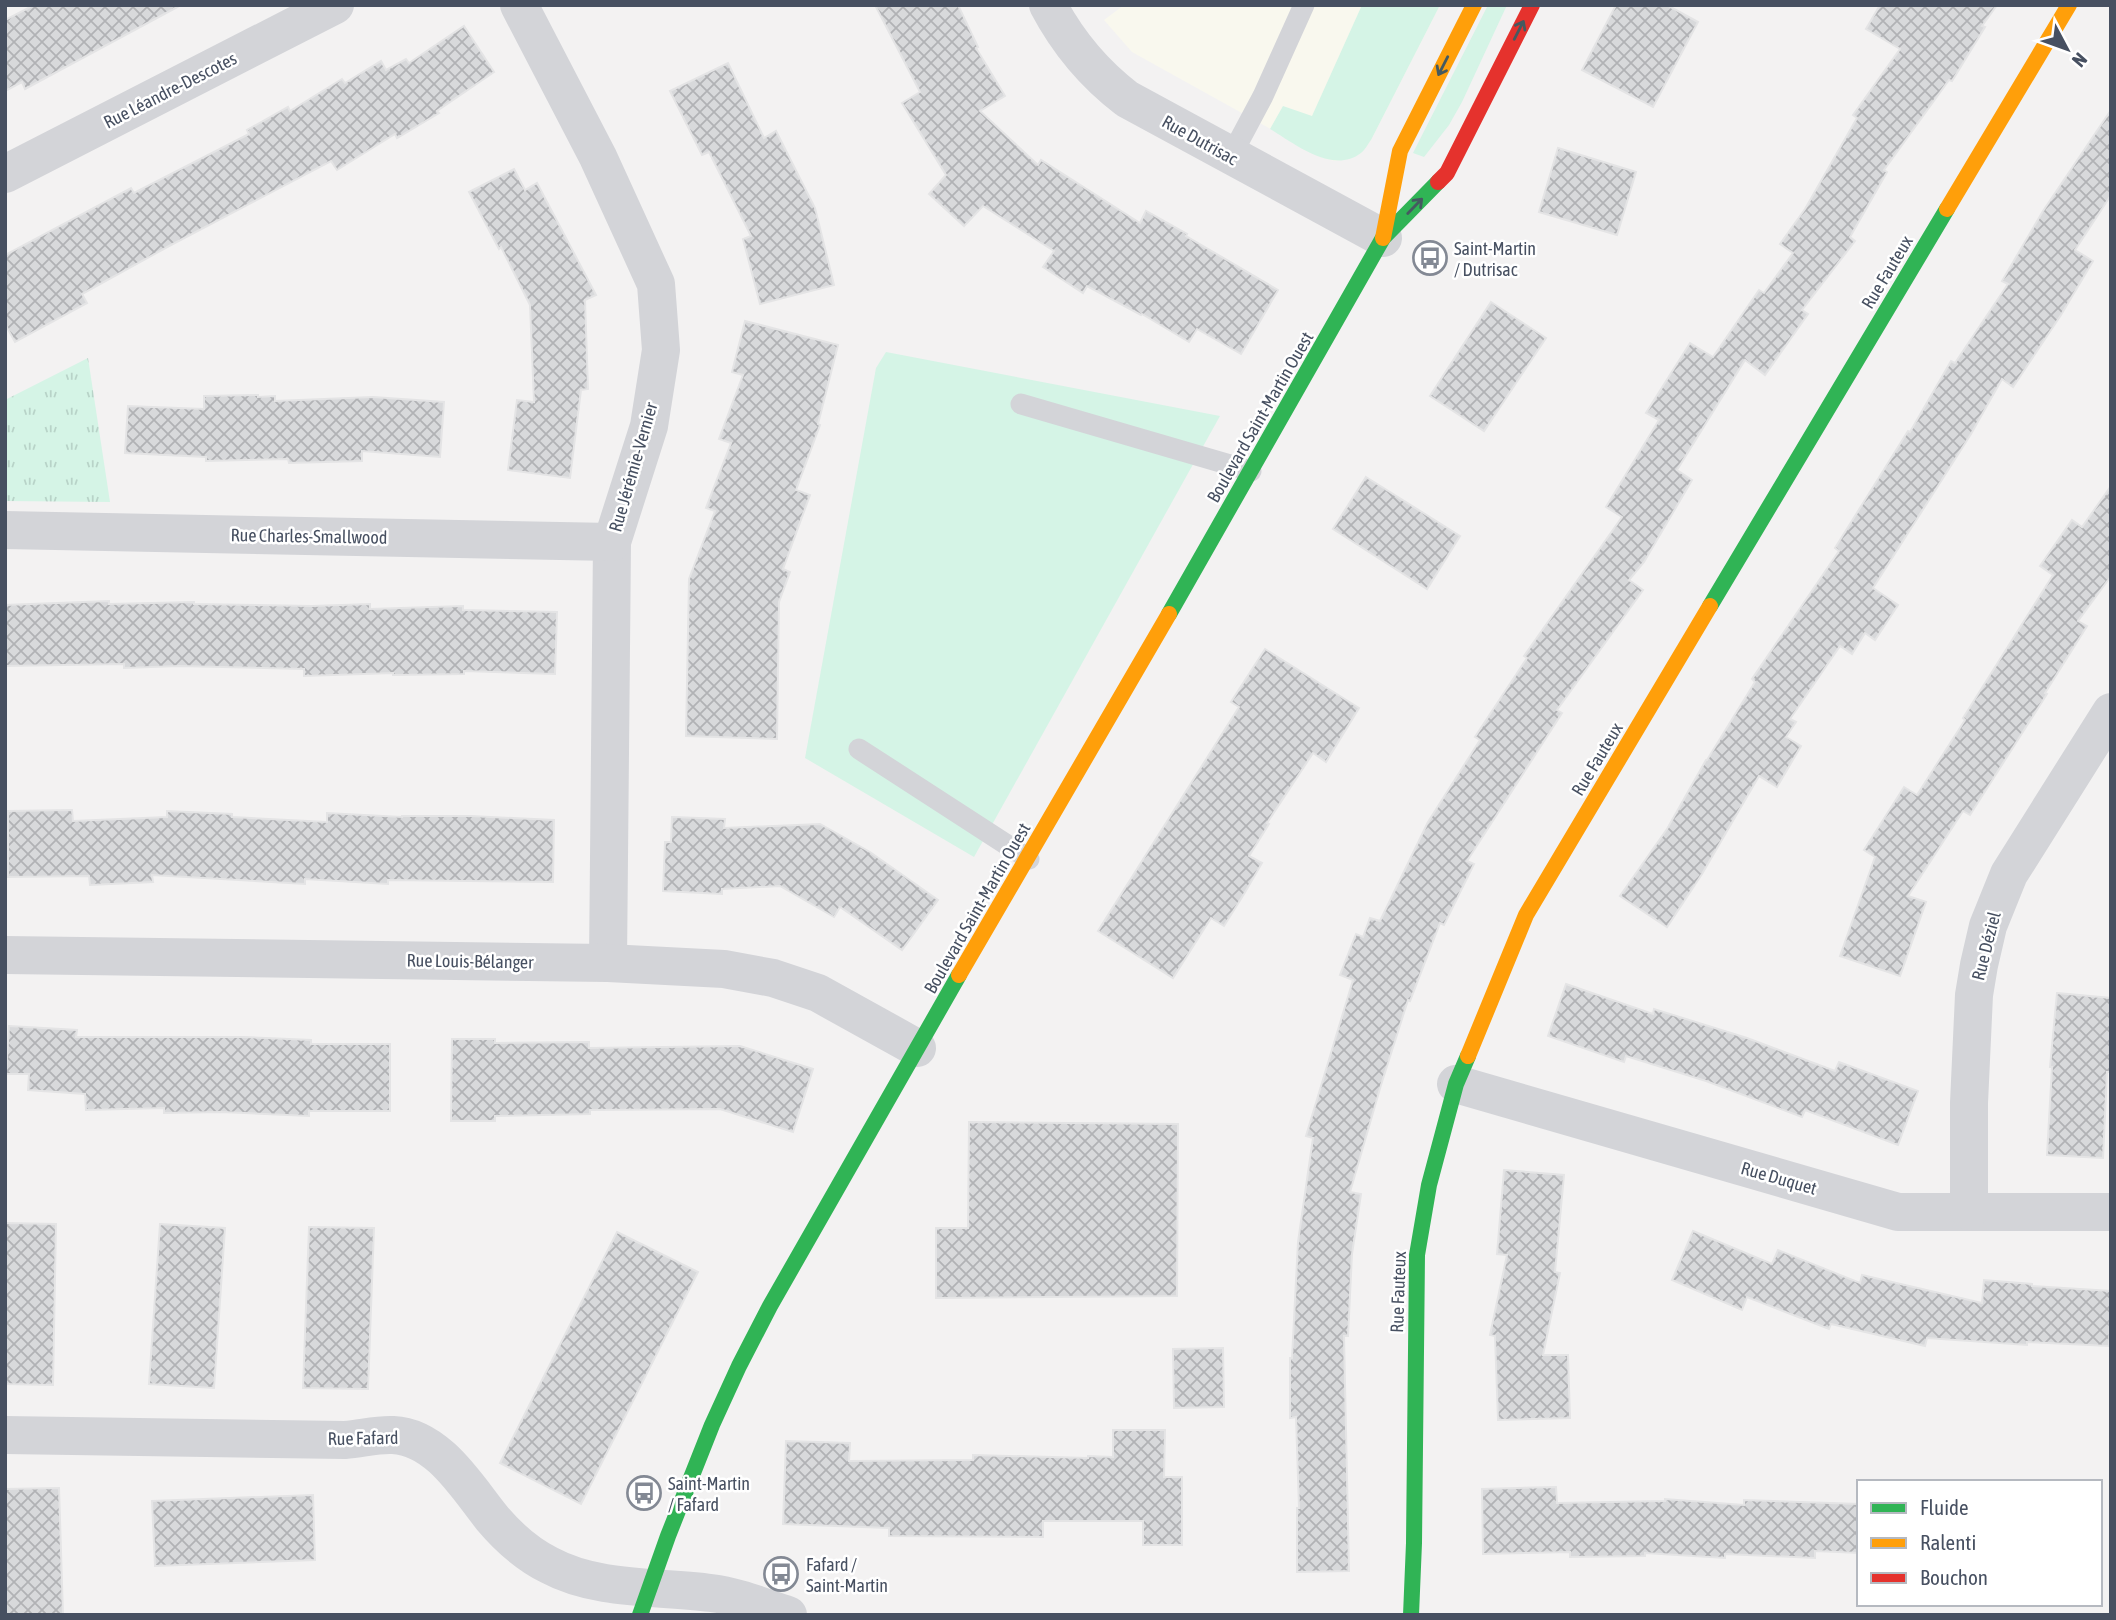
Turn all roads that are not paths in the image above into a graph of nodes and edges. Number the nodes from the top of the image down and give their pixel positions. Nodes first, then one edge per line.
1 (335, 5) edge
2 (519, 5) edge
3 (1048, 5) edge
4 (1304, 5) edge
5 (1474, 5) edge
6 (1532, 5) edge
7 (2069, 5) edge
8 (1231, 156) junction
9 (5, 174) edge
10 (1382, 238) junction
11 (1021, 404) dead end
12 (1251, 471) junction
13 (5, 530) edge
14 (612, 542) junction
15 (2111, 712) edge
16 (859, 749) dead end
17 (1029, 859) junction
18 (5, 955) edge
19 (608, 962) junction
20 (917, 1048) junction
21 (1456, 1084) junction
22 (1969, 1211) junction
23 (2111, 1212) edge
24 (5, 1434) edge
25 (645, 1601) edge
26 (788, 1615) edge
27 (1412, 1615) edge

1 - 9 street, Rue Léandre-Descotes
2 - 14 street, Rue Jérémie-Vernier
3 - 8 street, Rue Dutrisac
4 - 8 lane
5 -> 10 main road, Boulevard Saint-Martin Ouest
10 -> 6 main road, Boulevard Saint-Martin Ouest
7 - 21 main road, Rue Fauteux
8 - 10 street, Rue Dutrisac
10 - 12 main road, Boulevard Saint-Martin Ouest
11 - 12 lane
12 - 17 main road, Boulevard Saint-Martin Ouest
13 - 14 street, Rue Charles-Smallwood
14 - 19 street, Rue Jérémie-Vernier
15 - 22 street, Rue Déziel
16 - 17 lane
17 - 20 main road, Boulevard Saint-Martin Ouest
18 - 19 street, Rue Louis-Bélanger
19 - 20 street, Rue Louis-Bélanger
20 - 25 main road, Boulevard Saint-Martin Ouest
21 - 22 street, Rue Duquet
21 - 27 main road, Rue Fauteux
22 - 23 street, Rue Duquet
24 - 25 street, Rue Fafard
25 - 26 street, Rue Fafard

